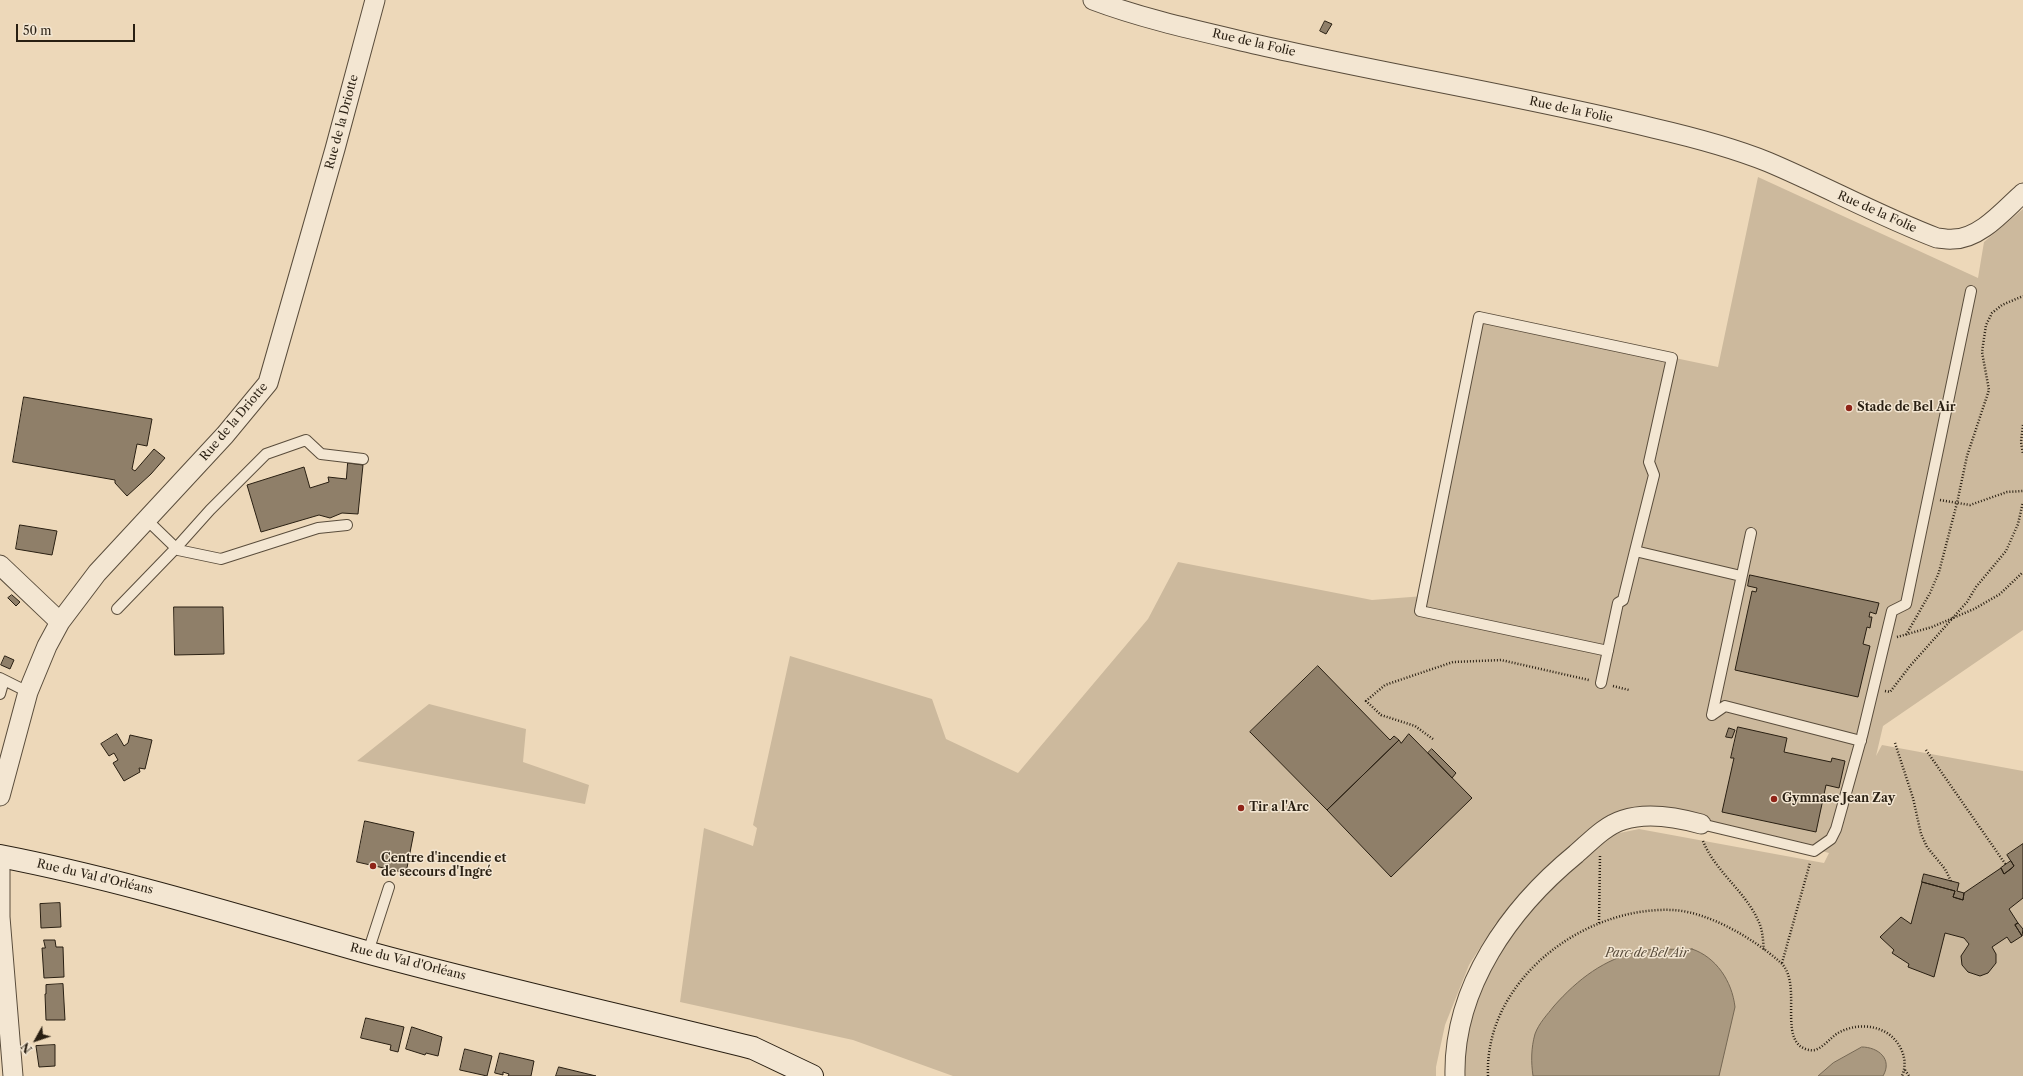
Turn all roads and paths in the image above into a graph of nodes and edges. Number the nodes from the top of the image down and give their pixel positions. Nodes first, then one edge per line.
1 (374, 0) edge
2 (1093, 0) edge
3 (2023, 193) edge
4 (1971, 290) dead end
5 (2023, 296) edge
6 (2023, 425) edge
7 (2023, 454) edge
8 (363, 459) dead end
9 (2023, 491) edge
10 (1928, 497) junction
11 (2023, 502) edge
12 (1957, 503) junction
13 (147, 520) junction
14 (347, 525) dead end
15 (1751, 533) dead end
16 (176, 548) junction
17 (1635, 551) junction
18 (0, 565) edge
19 (2023, 572) edge
20 (1741, 576) junction
21 (117, 609) dead end
22 (1950, 621) junction
23 (60, 622) junction
24 (1886, 635) junction
25 (1906, 635) junction
26 (1608, 650) junction
27 (2, 679) edge
28 (1601, 683) junction
29 (1874, 688) junction
30 (1629, 690) dead end
31 (28, 692) junction
32 (0, 694) edge
33 (1433, 740) dead end
34 (1861, 741) junction
35 (1895, 744) dead end
36 (1926, 750) dead end
37 (0, 796) edge
38 (1701, 824) junction
39 (1595, 838) junction
40 (1814, 851) junction
41 (0, 856) edge
42 (2006, 865) dead end
43 (1952, 881) dead end
44 (389, 887) dead end
45 (1599, 923) junction
46 (1764, 950) junction
47 (368, 952) junction
48 (1782, 963) junction
49 (5, 1055) edge
50 (1905, 1069) junction
51 (12, 1076) edge
52 (812, 1076) edge
53 (1454, 1076) edge
54 (1488, 1076) edge
55 (1902, 1076) edge
56 (1909, 1076) edge

1 - 13 street, Rue de la Driotte
2 - 3 street, Rue de la Folie
4 - 10 lane
5 - 12 path
6 - 7 path
8 - 16 lane
9 - 12 path
10 - 12 path
10 - 24 lane
11 - 22 path
12 - 25 path
13 - 16 lane
13 - 23 street, Rue de la Driotte
14 - 16 lane
15 - 20 lane
16 - 21 lane
17 - 20 lane
17 - 26 lane
17 - 26 lane
18 - 23 street
19 - 22 path
20 - 34 lane
22 - 25 path
22 - 29 path
23 - 31 street, Rue de la Driotte
24 - 25 path
24 - 29 lane
26 - 28 lane
27 - 31 lane
27 - 32 lane
28 - 30 path
28 - 33 path
29 - 34 lane
31 - 37 street, Rue de la Driotte
34 - 40 lane
35 - 43 path
36 - 42 path
38 - 39 street
38 - 40 lane
38 - 46 path
39 - 45 path
39 - 53 street
40 - 48 path
41 - 47 street, Rue du Val d'Orléans
41 - 49 street
44 - 47 lane
45 - 46 path
45 - 54 path
46 - 48 path
47 - 52 street, Rue du Val d'Orléans
48 - 50 path
49 - 51 street
50 - 55 path
50 - 56 path

